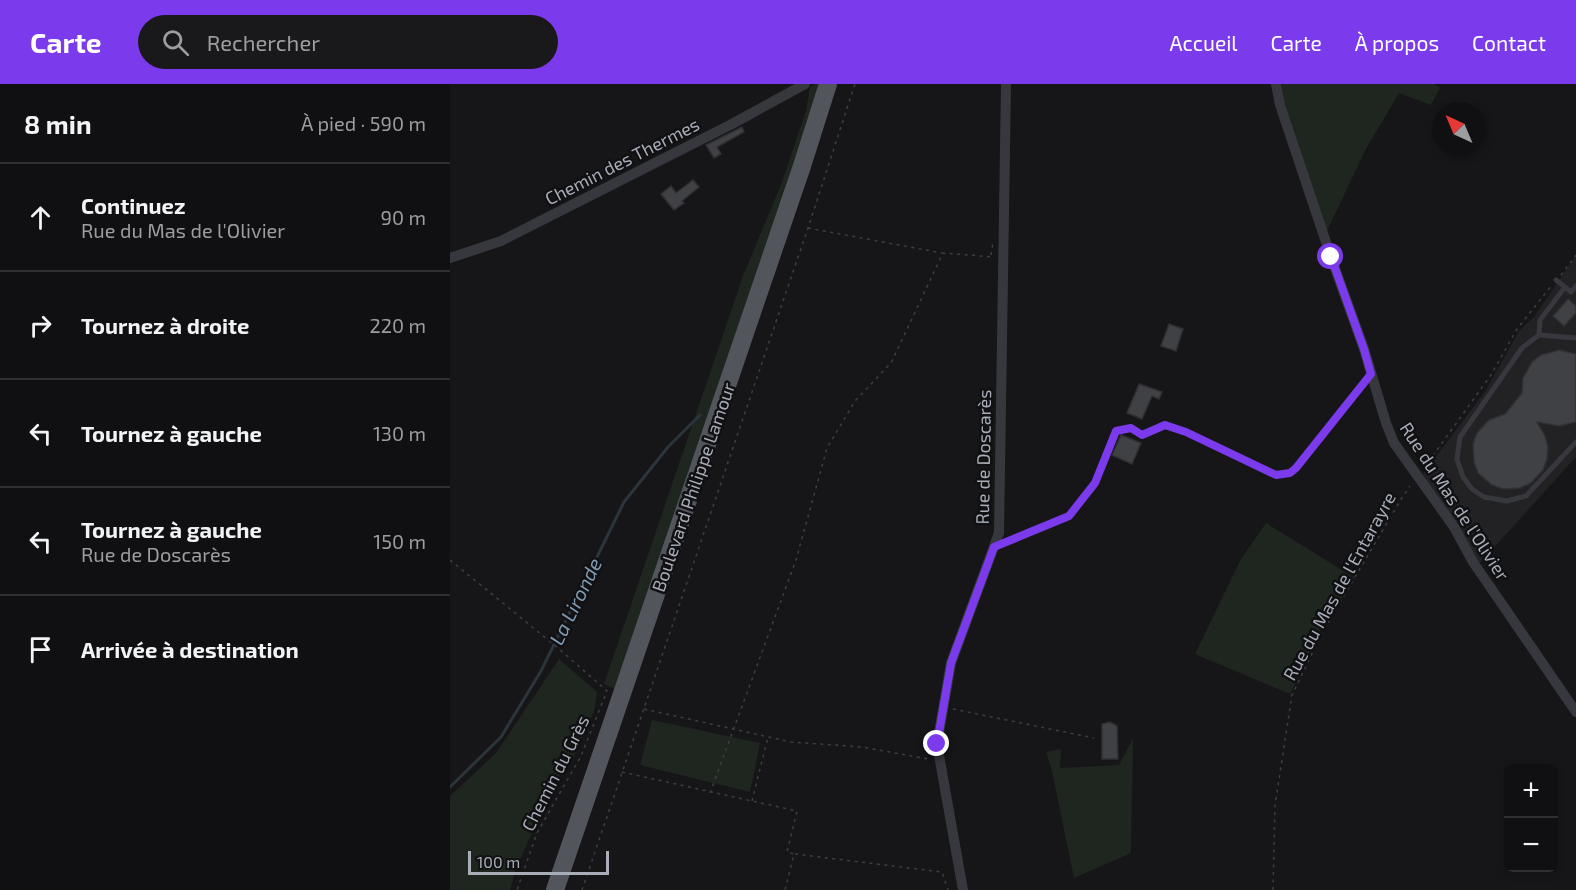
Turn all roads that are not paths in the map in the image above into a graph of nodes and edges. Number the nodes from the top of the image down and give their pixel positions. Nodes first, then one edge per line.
1 (805, 84) edge
2 (828, 84) edge
3 (838, 84) edge
4 (1006, 84) edge
5 (1276, 84) edge
6 (450, 258) edge
7 (1556, 280) road end
8 (1576, 286) edge
9 (1564, 287) junction
10 (1571, 292) junction
11 (1576, 296) edge
12 (1539, 335) junction
13 (1576, 338) edge
14 (1576, 442) edge
15 (1576, 711) edge
16 (555, 890) edge
17 (566, 890) edge
18 (963, 890) edge

1 - 6 street, Chemin des Thermes
2 - 16 main road, Boulevard Philippe Lamour
3 - 17 main road, Boulevard Philippe Lamour
4 - 18 street, Rue de Doscarès
5 - 15 street, Rue du Mas de l'Olivier
7 - 9 lane
8 - 10 lane
9 - 10 lane
9 - 12 lane
10 - 11 lane
12 - 13 lane
12 - 14 lane

